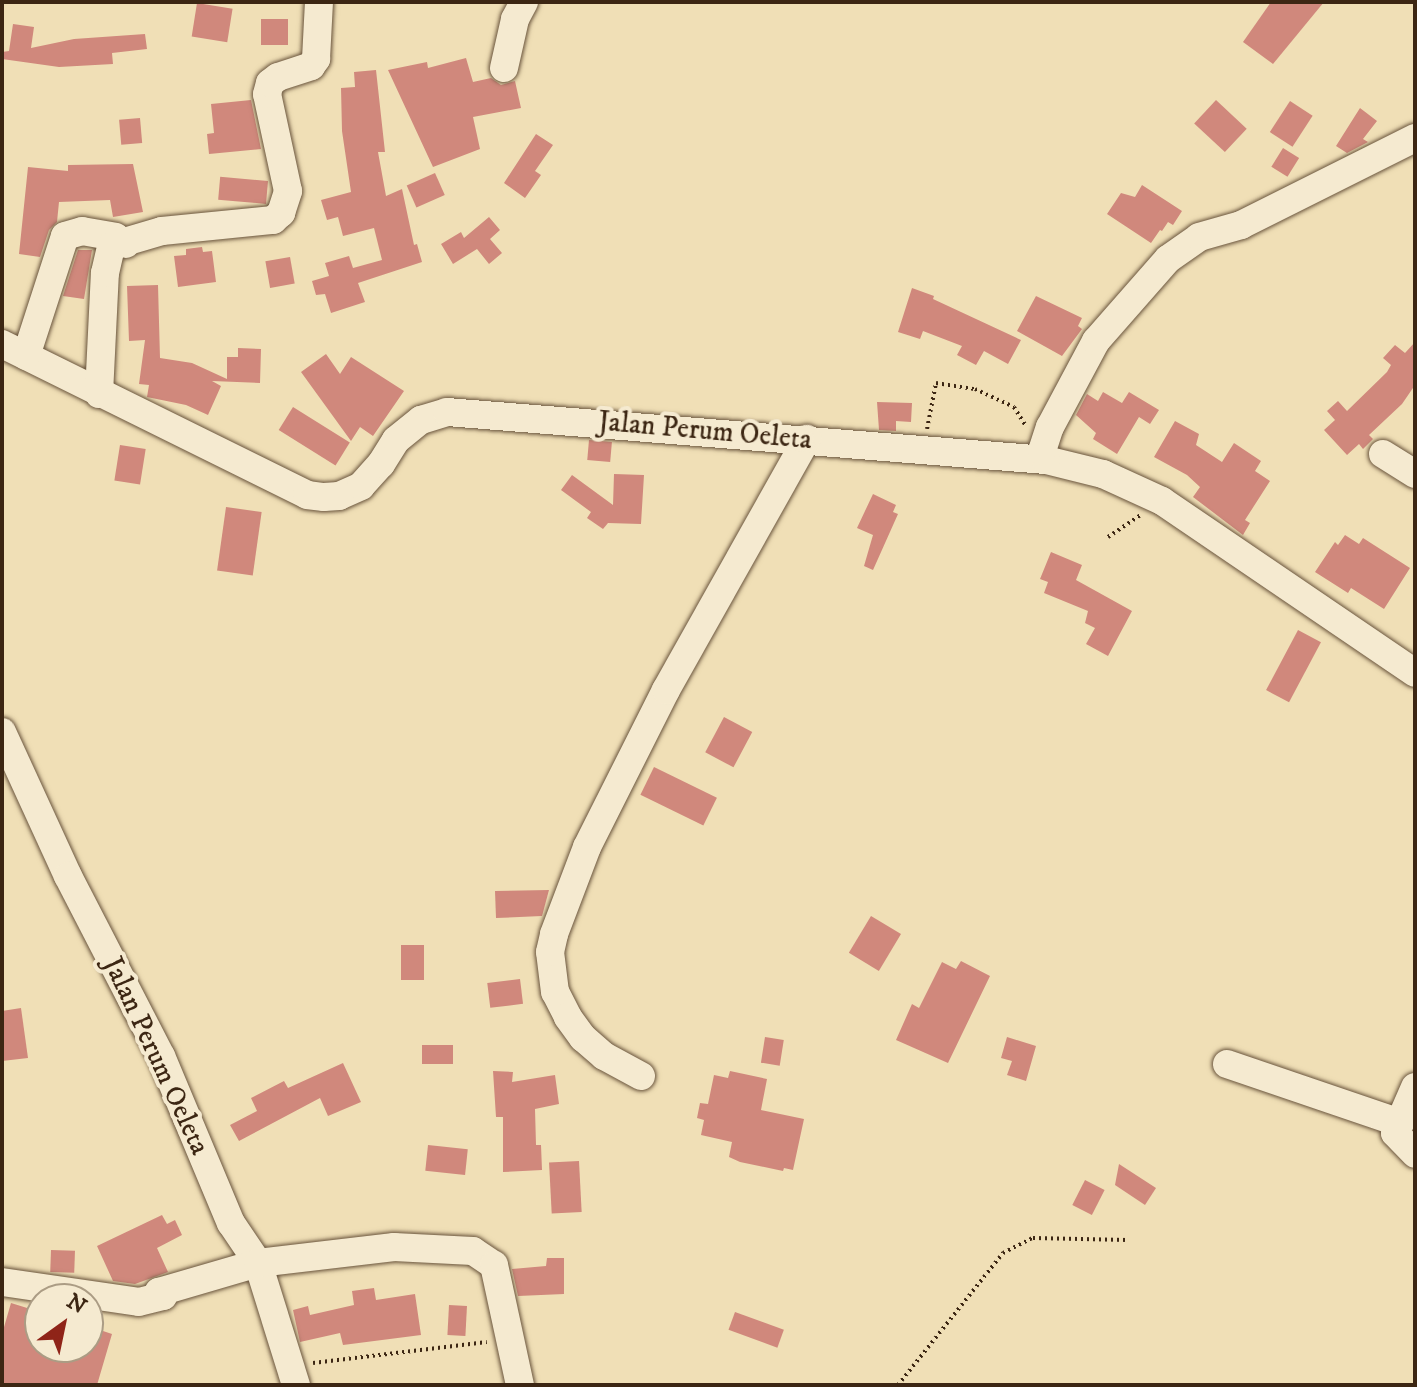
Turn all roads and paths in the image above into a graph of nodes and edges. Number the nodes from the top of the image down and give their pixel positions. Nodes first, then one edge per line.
1 (319, 2) edge
2 (524, 2) edge
3 (504, 68) dead end
4 (1415, 138) edge
5 (126, 244) junction
6 (14, 350) edge
7 (99, 394) junction
8 (807, 439) junction
9 (926, 451) junction
10 (1383, 454) dead end
11 (1044, 456) junction
12 (1415, 474) edge
13 (1162, 501) junction
14 (1108, 537) dead end
15 (1415, 673) edge
16 (2, 732) edge
17 (1227, 1064) dead end
18 (641, 1076) dead end
19 (1415, 1087) edge
20 (1400, 1123) junction
21 (1415, 1154) edge
22 (1128, 1240) dead end
23 (258, 1263) junction
24 (2, 1282) edge
25 (508, 1340) junction
26 (293, 1375) edge
27 (520, 1385) edge
28 (898, 1385) edge

1 - 5 street
2 - 3 street
4 - 11 street
5 - 6 street
5 - 7 street
6 - 7 street, Jalan Perum Oeleta
7 - 8 street, Jalan Perum Oeleta
8 - 9 street, Jalan Perum Oeleta
8 - 18 street
9 - 11 street, Jalan Perum Oeleta
9 - 11 path
10 - 12 street
11 - 13 street, Jalan Perum Oeleta
13 - 14 path
13 - 15 street, Jalan Perum Oeleta
16 - 23 street, Jalan Perum Oeleta
17 - 20 street
19 - 20 street
20 - 21 street
22 - 28 path
23 - 24 street
23 - 25 street
23 - 26 street, Jalan Perum Oeleta
25 - 26 path
25 - 27 street

